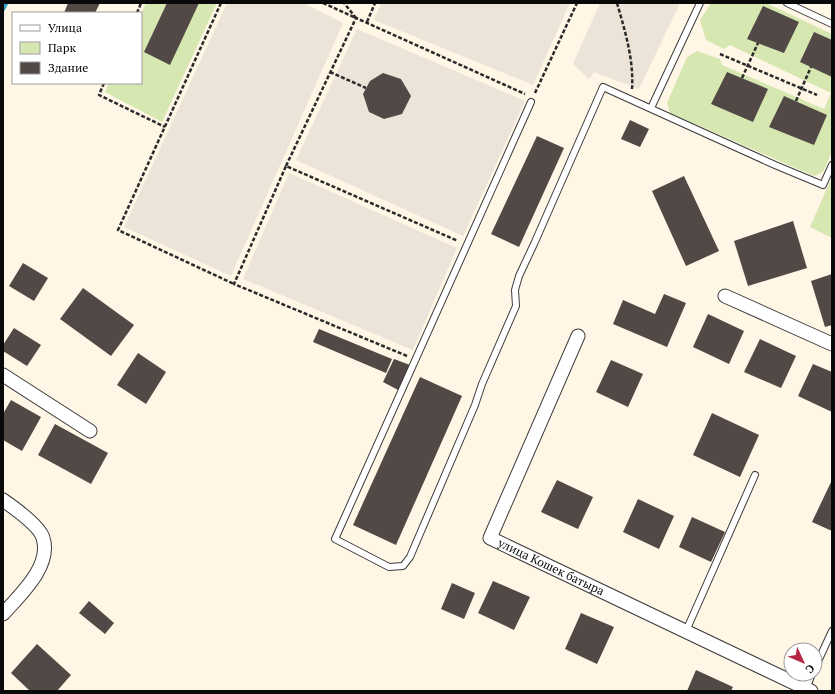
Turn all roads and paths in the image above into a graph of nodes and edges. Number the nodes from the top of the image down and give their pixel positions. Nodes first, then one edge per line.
1 (221, 3) edge
2 (323, 3) edge
3 (344, 3) edge
4 (375, 3) edge
5 (577, 3) edge
6 (617, 3) edge
7 (700, 3) edge
8 (787, 3) edge
9 (356, 18) junction
10 (367, 22) junction
11 (832, 24) edge
12 (758, 43) dead end
13 (720, 54) dead end
14 (747, 66) junction
15 (811, 68) dead end
16 (330, 72) junction
17 (742, 78) dead end
18 (104, 84) edge
19 (366, 88) dead end
20 (802, 89) junction
21 (816, 95) dead end
22 (631, 99) junction
23 (532, 100) junction
24 (796, 101) dead end
25 (651, 108) junction
26 (165, 127) junction
27 (832, 165) edge
28 (286, 166) junction
29 (467, 245) junction
30 (234, 284) junction
31 (725, 296) dead end
32 (578, 336) dead end
33 (832, 344) edge
34 (416, 360) junction
35 (3, 375) edge
36 (90, 431) dead end
37 (755, 475) dead end
38 (3, 500) edge
39 (3, 614) edge
40 (832, 631) edge
41 (686, 632) junction
42 (823, 651) edge
43 (808, 690) edge

1 - 26 path
2 - 9 path
3 - 9 path
4 - 10 path
5 - 23 path
6 - 22 path
7 - 25 lane
8 - 11 lane
9 - 10 path
9 - 16 path
10 - 23 path
12 - 14 path
13 - 14 path
14 - 17 path
14 - 20 path
15 - 20 path
16 - 19 path
16 - 28 path
18 - 26 path
20 - 21 path
20 - 24 path
22 - 25 lane
22 - 34 lane
23 - 29 lane
25 - 27 lane
26 - 30 path
28 - 29 path
28 - 30 path
29 - 34 lane
30 - 34 path
31 - 33 street
32 - 41 street, улица Кошек батыра
35 - 36 street
37 - 41 lane
38 - 39 street
40 - 42 lane
41 - 43 street, улица Кошек батыра

